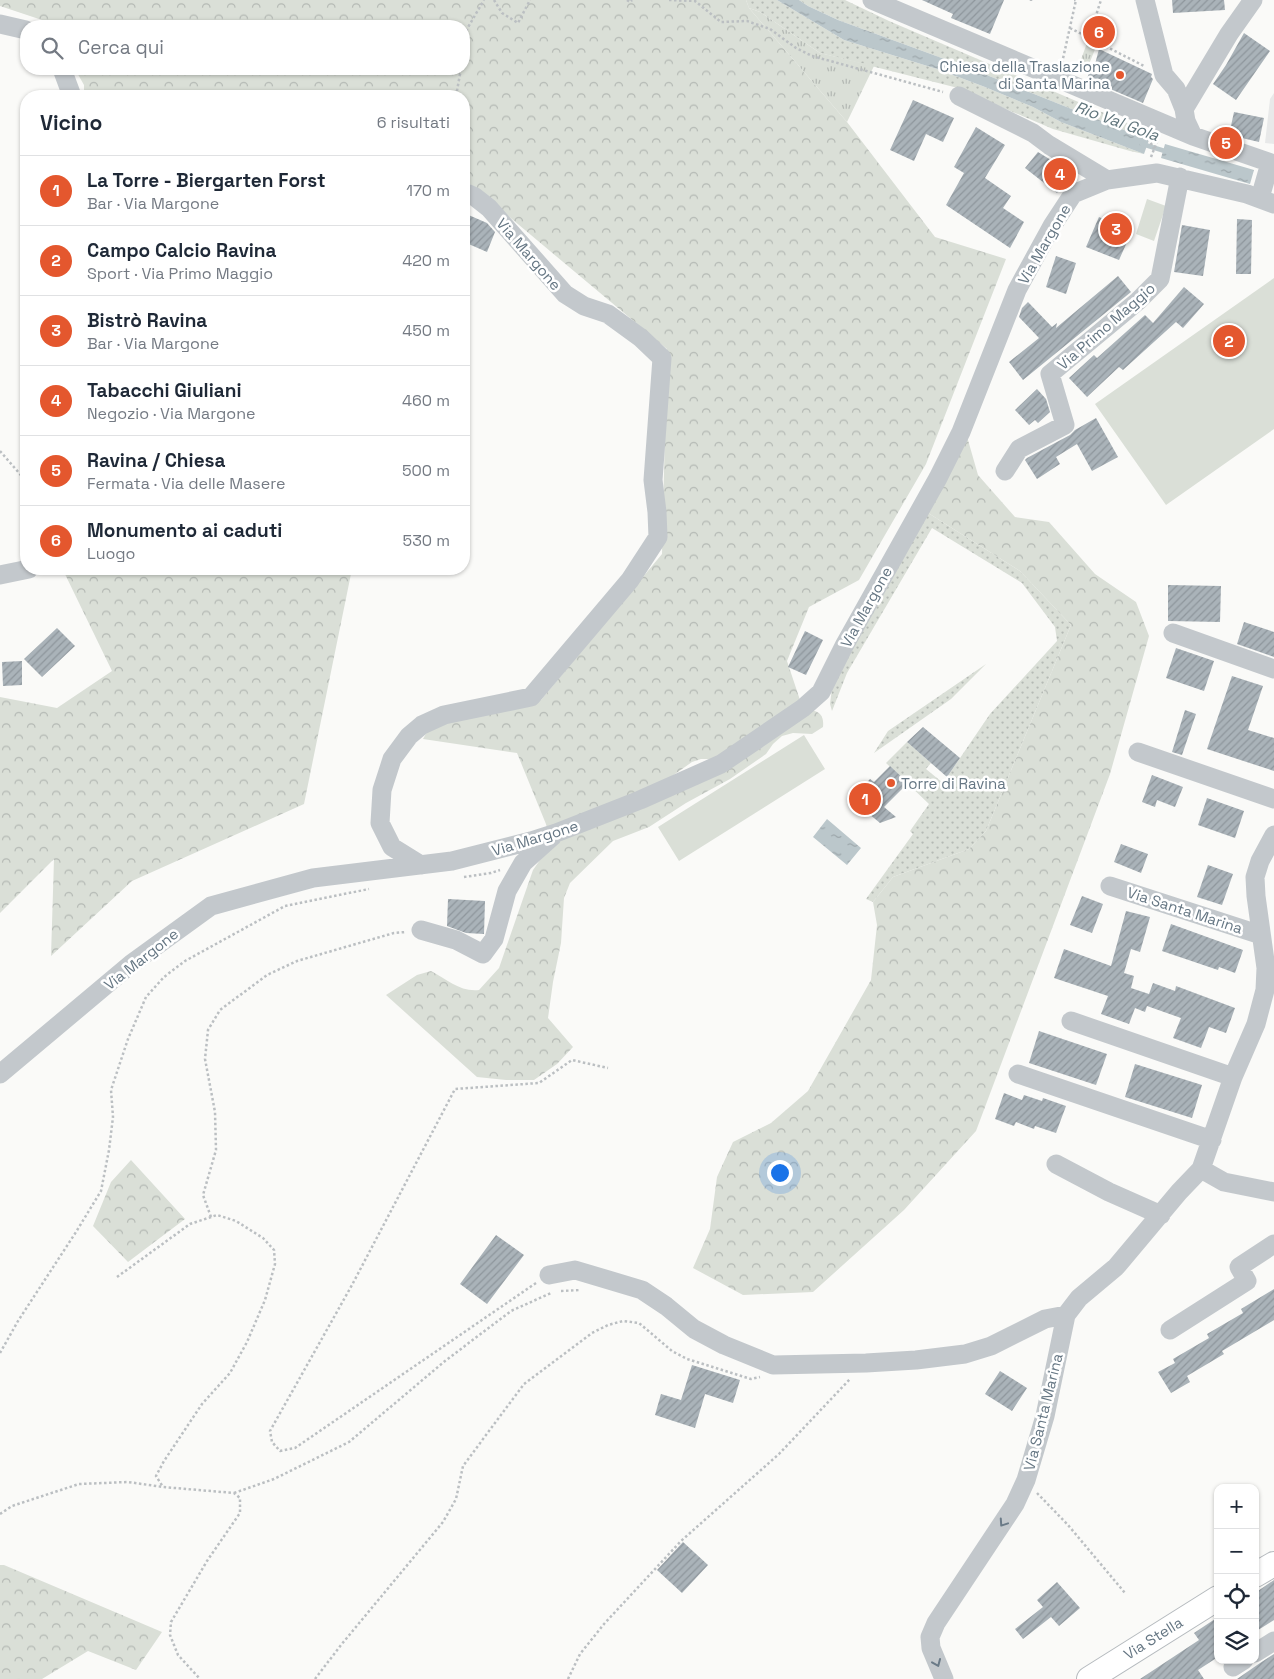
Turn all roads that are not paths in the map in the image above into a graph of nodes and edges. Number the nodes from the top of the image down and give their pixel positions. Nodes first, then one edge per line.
1 (872, 0) edge
2 (1144, 0) edge
3 (1253, 0) edge
4 (901, 6) edge
5 (0, 24) edge
6 (20, 29) edge
7 (64, 75) edge
8 (70, 90) edge
9 (959, 96) road end
10 (1184, 109) junction
11 (1193, 136) junction
12 (1180, 177) junction
13 (1106, 180) junction
14 (1268, 182) edge
15 (470, 195) edge
16 (1005, 471) dead end
17 (20, 571) edge
18 (0, 575) edge
19 (1173, 633) dead end
20 (1274, 669) edge
21 (1138, 752) dead end
22 (1274, 800) edge
23 (556, 833) junction
24 (1274, 835) edge
25 (421, 865) junction
26 (1110, 886) dead end
27 (421, 930) road end
28 (1261, 935) junction
29 (1071, 1021) dead end
30 (0, 1074) edge
31 (1018, 1074) dead end
32 (1233, 1077) junction
33 (1212, 1140) junction
34 (1056, 1164) dead end
35 (1201, 1169) junction
36 (1274, 1192) edge
37 (1161, 1215) junction
38 (1274, 1244) edge
39 (549, 1276) road end
40 (1066, 1315) junction
41 (1170, 1330) dead end
42 (1274, 1564) edge
43 (1257, 1574) edge
44 (1214, 1601) edge
45 (1274, 1642) edge
46 (1259, 1651) edge
47 (944, 1679) edge
48 (1089, 1679) edge

1 - 4 street
2 - 10 street
3 - 10 street
4 - 11 street
5 - 6 street
7 - 8 street
9 - 13 street
10 - 11 street
11 - 14 street
12 - 13 street, Via Margone
12 - 14 street, Via Margone
12 - 16 street, Via Primo Maggio
13 - 23 street, Via Margone
15 - 25 street, Via Margone
17 - 18 street
19 - 20 street
21 - 22 street
23 - 25 street, Via Margone
23 - 27 street
24 - 28 street, Via Santa Marina
25 - 30 street, Via Margone
26 - 28 street, Via Santa Marina
28 - 32 street, Via Santa Marina
29 - 32 street
31 - 33 street
32 - 33 street, Via Santa Marina
33 - 35 street, Via Santa Marina
34 - 37 street
35 - 36 street
35 - 37 street, Via Santa Marina
37 - 40 street, Via Santa Marina
38 - 41 street
39 - 40 street
40 -> 47 street, Via Santa Marina
42 - 43 main road
44 - 48 main road, Via Stella
45 - 46 street

